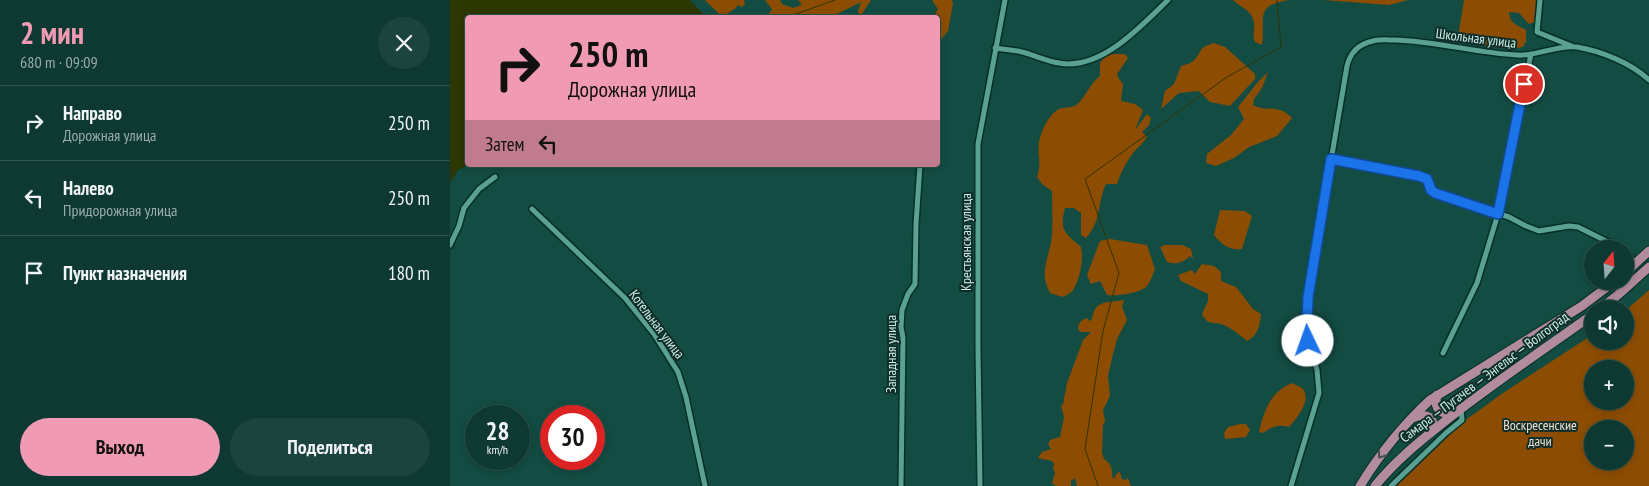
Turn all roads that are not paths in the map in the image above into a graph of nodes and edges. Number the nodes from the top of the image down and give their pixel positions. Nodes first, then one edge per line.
1 (1005, 0) edge
2 (1168, 0) edge
3 (1540, 0) edge
4 (1574, 47) junction
5 (995, 48) junction
6 (1531, 54) junction
7 (1649, 80) edge
8 (1331, 159) junction
9 (920, 167) edge
10 (495, 177) dead end
11 (532, 209) dead end
12 (1498, 214) junction
13 (1603, 240) edge
14 (450, 245) edge
15 (1649, 251) edge
16 (1634, 262) edge
17 (1636, 264) joint
18 (1649, 267) edge
19 (1603, 290) edge
20 (1611, 300) edge
21 (1584, 321) edge
22 (1444, 353) dead end
23 (1437, 395) junction
24 (1461, 408) junction
25 (1452, 415) junction
26 (1412, 418) junction
27 (1429, 434) junction
28 (705, 486) edge
29 (901, 486) edge
30 (980, 486) edge
31 (1291, 486) edge
32 (1360, 486) edge
33 (1374, 486) edge
34 (1391, 486) edge

1 - 5 street, Крестьянская улица
2 - 5 street
3 - 4 street
4 - 6 street, Школьная улица
4 - 7 street, Школьная улица
5 - 30 street, Крестьянская улица
6 - 8 street, Школьная улица
6 - 12 street
8 - 12 street
8 - 31 street
9 - 29 street, Западная улица
10 - 14 street
11 - 28 street, Котельная улица
12 - 13 street
12 - 22 street
15 - 17 main road
16 - 17 street
18 - 20 main road
19 - 23 main road, Самара — Пугачев — Энгельс — Волгоград
21 - 24 main road, Самара — Пугачев — Энгельс — Волгоград
23 - 25 main road
23 - 26 main road, Самара — Пугачев — Энгельс — Волгоград
24 - 25 main road, Самара — Пугачев — Энгельс — Волгоград
24 - 34 street
25 - 27 main road, Самара — Пугачев — Энгельс — Волгоград
26 - 27 main road
26 -> 32 main road, Самара — Пугачев — Энгельс — Волгоград
27 - 33 main road, Самара — Пугачев — Энгельс — Волгоград

